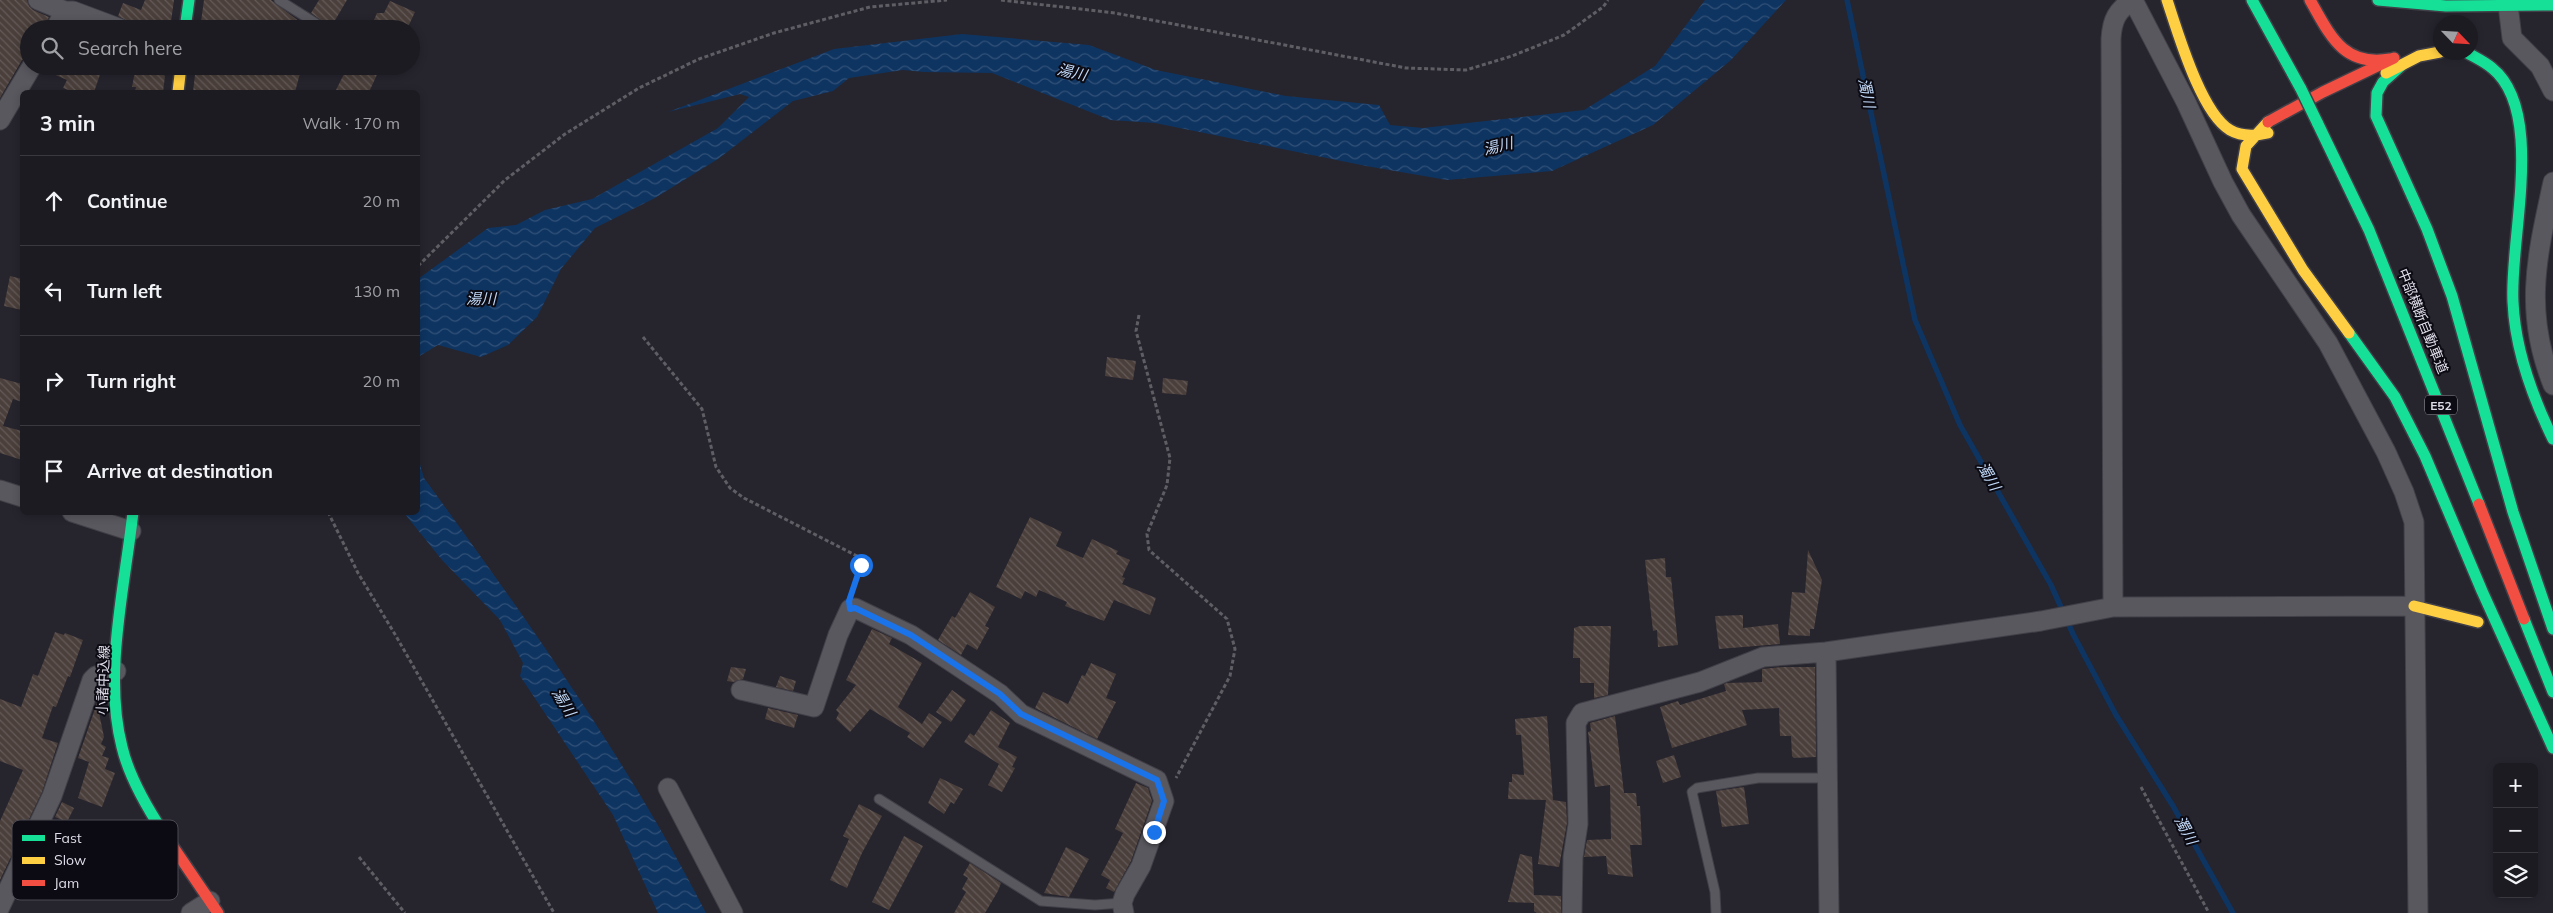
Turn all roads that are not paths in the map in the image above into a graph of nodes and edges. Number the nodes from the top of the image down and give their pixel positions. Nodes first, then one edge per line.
1 (38, 0) edge
2 (189, 0) edge
3 (279, 0) edge
4 (2133, 0) edge
5 (2167, 0) edge
6 (2252, 0) edge
7 (2310, 0) edge
8 (2378, 0) edge
9 (2415, 2) edge
10 (2508, 5) junction
11 (2553, 5) edge
12 (65, 11) junction
13 (60, 20) edge
14 (97, 20) edge
15 (187, 20) edge
16 (311, 20) edge
17 (2433, 53) edge
18 (2478, 56) edge
19 (2398, 62) junction
20 (26, 75) edge
21 (180, 75) edge
22 (178, 90) edge
23 (2553, 91) edge
24 (2, 112) edge
25 (2253, 136) junction
26 (2553, 182) edge
27 (2553, 385) edge
28 (2553, 439) edge
29 (0, 490) edge
30 (20, 496) edge
31 (81, 515) edge
32 (133, 515) edge
33 (131, 532) junction
34 (2462, 605) dead end
35 (2414, 606) junction
36 (2114, 607) junction
37 (2478, 622) dead end
38 (2553, 629) edge
39 (1826, 652) junction
40 (116, 671) junction
41 (741, 690) dead end
42 (2553, 692) edge
43 (2553, 748) edge
44 (1827, 778) junction
45 (668, 788) dead end
46 (879, 798) dead end
47 (41, 820) edge
48 (156, 820) edge
49 (178, 861) edge
50 (12, 881) edge
51 (0, 907) edge
52 (1123, 908) edge
53 (204, 910) edge
54 (733, 913) edge
55 (1572, 913) edge
56 (1716, 913) edge
57 (1829, 913) edge
58 (2418, 913) edge

1 - 12 street
2 - 15 main road
3 - 16 lane
4 - 35 street
4 - 36 street
5 - 25 main road
6 - 42 main road, 中部横断自動車道 / E52, bridge
7 - 19 main road
8 - 9 main road
9 - 10 main road
10 - 11 main road
10 - 23 street
12 - 13 street
12 - 14 street
17 - 19 main road
18 - 28 main road
19 - 25 main road
19 - 38 main road
20 - 24 street
21 - 22 main road
25 - 43 main road
26 - 27 street
29 - 30 street
31 - 33 street
32 - 33 main road, 小諸中込線
33 - 40 main road, 小諸中込線
34 - 35 main road
35 - 36 street
35 - 37 main road
35 - 58 street
36 - 39 street
39 - 44 street
39 - 55 street
40 - 47 street
40 - 48 main road, 小諸中込線
41 - 52 street
44 - 56 lane
44 - 57 street
45 - 54 street
46 - 52 lane
49 - 53 main road, 小諸中込線
50 - 51 street

